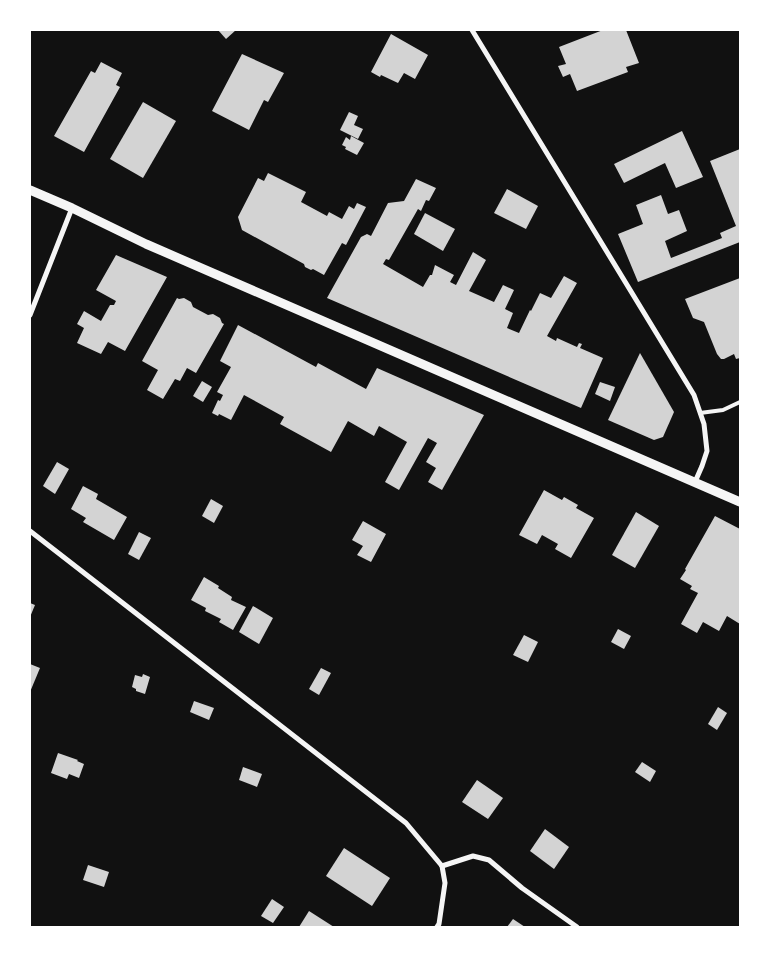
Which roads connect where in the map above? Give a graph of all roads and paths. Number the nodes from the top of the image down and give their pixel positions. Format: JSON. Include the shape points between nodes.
{"nodes":[{"id":1,"x":472,"y":30,"type":"edge"},
{"id":2,"x":30,"y":190,"type":"edge"},
{"id":3,"x":72,"y":208,"type":"junction"},
{"id":4,"x":30,"y":315,"type":"edge"},
{"id":5,"x":740,"y":402,"type":"edge"},
{"id":6,"x":700,"y":414,"type":"junction"},
{"id":7,"x":694,"y":482,"type":"junction"},
{"id":8,"x":740,"y":502,"type":"edge"},
{"id":9,"x":30,"y":530,"type":"edge"},
{"id":10,"x":442,"y":866,"type":"junction"},
{"id":11,"x":437,"y":927,"type":"edge"},
{"id":12,"x":577,"y":927,"type":"edge"}],
"edges":[{"from":1,"to":6,"type":"street","via":[[694,395]]},
{"from":2,"to":3,"type":"street"},
{"from":3,"to":4,"type":"street"},
{"from":3,"to":7,"type":"street","via":[[146,244]]},
{"from":5,"to":6,"type":"lane","via":[[723,410]]},
{"from":6,"to":7,"type":"street","via":[[707,451]]},
{"from":7,"to":8,"type":"street"},
{"from":9,"to":10,"type":"street","via":[[406,823]]},
{"from":10,"to":11,"type":"street","via":[[445,883]]},
{"from":10,"to":12,"type":"street","via":[[473,856],[489,860]]}]}
